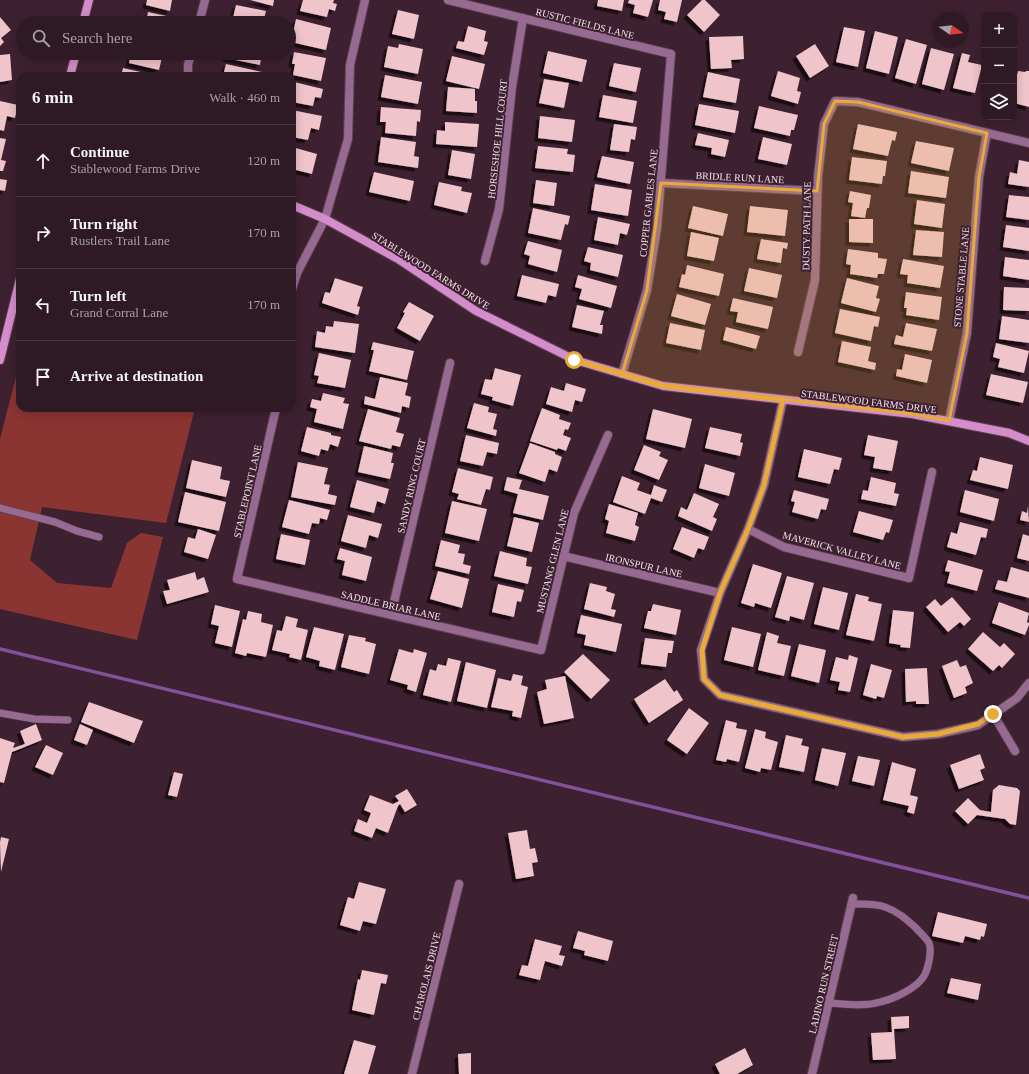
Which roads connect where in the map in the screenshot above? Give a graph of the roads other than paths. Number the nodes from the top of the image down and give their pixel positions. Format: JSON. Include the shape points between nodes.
{"nodes":[{"id":1,"x":89,"y":0,"type":"edge"},
{"id":2,"x":205,"y":0,"type":"edge"},
{"id":3,"x":365,"y":0,"type":"edge"},
{"id":4,"x":448,"y":0,"type":"edge"},
{"id":5,"x":85,"y":16,"type":"edge"},
{"id":6,"x":201,"y":16,"type":"edge"},
{"id":7,"x":523,"y":18,"type":"junction"},
{"id":8,"x":671,"y":54,"type":"joint"},
{"id":9,"x":74,"y":60,"type":"edge"},
{"id":10,"x":189,"y":60,"type":"edge"},
{"id":11,"x":71,"y":72,"type":"edge"},
{"id":12,"x":188,"y":72,"type":"edge"},
{"id":13,"x":987,"y":133,"type":"junction"},
{"id":14,"x":1029,"y":143,"type":"edge"},
{"id":15,"x":661,"y":183,"type":"junction"},
{"id":16,"x":817,"y":191,"type":"junction"},
{"id":17,"x":296,"y":207,"type":"edge"},
{"id":18,"x":326,"y":219,"type":"junction"},
{"id":19,"x":485,"y":261,"type":"dead end"},
{"id":20,"x":296,"y":276,"type":"edge"},
{"id":21,"x":16,"y":295,"type":"edge"},
{"id":22,"x":798,"y":352,"type":"dead end"},
{"id":23,"x":0,"y":360,"type":"edge"},
{"id":24,"x":450,"y":363,"type":"dead end"},
{"id":25,"x":622,"y":374,"type":"junction"},
{"id":26,"x":783,"y":400,"type":"junction"},
{"id":27,"x":275,"y":412,"type":"edge"},
{"id":28,"x":949,"y":421,"type":"junction"},
{"id":29,"x":608,"y":435,"type":"dead end"},
{"id":30,"x":1029,"y":441,"type":"edge"},
{"id":31,"x":932,"y":472,"type":"dead end"},
{"id":32,"x":0,"y":508,"type":"edge"},
{"id":33,"x":748,"y":529,"type":"junction"},
{"id":34,"x":98,"y":537,"type":"dead end"},
{"id":35,"x":563,"y":556,"type":"junction"},
{"id":36,"x":237,"y":578,"type":"joint"},
{"id":37,"x":720,"y":593,"type":"junction"},
{"id":38,"x":391,"y":615,"type":"junction"},
{"id":39,"x":541,"y":650,"type":"joint"},
{"id":40,"x":1029,"y":683,"type":"edge"},
{"id":41,"x":0,"y":713,"type":"edge"},
{"id":42,"x":993,"y":714,"type":"junction"},
{"id":43,"x":68,"y":720,"type":"dead end"},
{"id":44,"x":1015,"y":751,"type":"dead end"},
{"id":45,"x":459,"y":884,"type":"dead end"},
{"id":46,"x":852,"y":901,"type":"joint"},
{"id":47,"x":828,"y":1003,"type":"junction"},
{"id":48,"x":412,"y":1074,"type":"edge"},
{"id":49,"x":812,"y":1074,"type":"edge"}],
"edges":[{"from":1,"to":5,"type":"street"},
{"from":2,"to":6,"type":"street"},
{"from":3,"to":18,"type":"street","via":[[350,65],[348,139]]},
{"from":4,"to":7,"type":"street","name":"RUSTIC FIELDS LANE"},
{"from":7,"to":8,"type":"street","name":"RUSTIC FIELDS LANE"},
{"from":7,"to":19,"type":"street","name":"HORSESHOE HILL COURT","via":[[512,87],[499,209]]},
{"from":8,"to":15,"type":"street","name":"COPPER GABLES LANE"},
{"from":9,"to":11,"type":"street"},
{"from":10,"to":12,"type":"street"},
{"from":13,"to":14,"type":"street"},
{"from":13,"to":16,"type":"street","name":"DUSTY PATH LANE","via":[[858,102],[835,101],[824,124]]},
{"from":13,"to":28,"type":"street","name":"STONE STABLE LANE","via":[[980,177],[967,333]]},
{"from":15,"to":16,"type":"street","name":"BRIDLE RUN LANE"},
{"from":15,"to":25,"type":"street","name":"COPPER GABLES LANE","via":[[647,290]]},
{"from":16,"to":22,"type":"street","name":"DUSTY PATH LANE","via":[[815,280]]},
{"from":17,"to":18,"type":"street","name":"STABLEWOOD FARMS DRIVE"},
{"from":18,"to":20,"type":"street"},
{"from":18,"to":25,"type":"street","name":"STABLEWOOD FARMS DRIVE","via":[[398,260],[476,311],[574,360]]},
{"from":21,"to":23,"type":"street"},
{"from":24,"to":38,"type":"street","name":"SANDY RING COURT"},
{"from":25,"to":26,"type":"street","name":"STABLEWOOD FARMS DRIVE","via":[[663,386]]},
{"from":26,"to":28,"type":"street","name":"STABLEWOOD FARMS DRIVE","via":[[912,414]]},
{"from":26,"to":33,"type":"street","via":[[764,485]]},
{"from":27,"to":36,"type":"street","name":"STABLEPOINT LANE"},
{"from":28,"to":30,"type":"street","name":"STABLEWOOD FARMS DRIVE","via":[[1009,433]]},
{"from":29,"to":35,"type":"street","name":"MUSTANG GLEN LANE","via":[[574,513]]},
{"from":31,"to":33,"type":"street","name":"MAVERICK VALLEY LANE","via":[[909,578],[784,547]]},
{"from":32,"to":34,"type":"lane","via":[[55,522]]},
{"from":33,"to":37,"type":"street"},
{"from":35,"to":37,"type":"street","name":"IRONSPUR LANE"},
{"from":35,"to":39,"type":"street","name":"MUSTANG GLEN LANE"},
{"from":36,"to":38,"type":"street","name":"SADDLE BRIAR LANE"},
{"from":37,"to":42,"type":"street","via":[[702,650],[704,679],[720,695],[903,737],[938,734],[978,724]]},
{"from":38,"to":39,"type":"street","name":"SADDLE BRIAR LANE"},
{"from":40,"to":42,"type":"street","via":[[1017,698]]},
{"from":41,"to":43,"type":"lane","via":[[34,720]]},
{"from":42,"to":44,"type":"street"},
{"from":45,"to":48,"type":"street","name":"CHAROLAIS DRIVE"},
{"from":46,"to":47,"type":"street","name":"LADINO RUN STREET"},
{"from":46,"to":47,"type":"lane","via":[[883,906],[900,914],[930,944],[930,957],[924,977],[893,999],[880,1003],[850,1005]]},
{"from":47,"to":49,"type":"street","name":"LADINO RUN STREET"}]}
